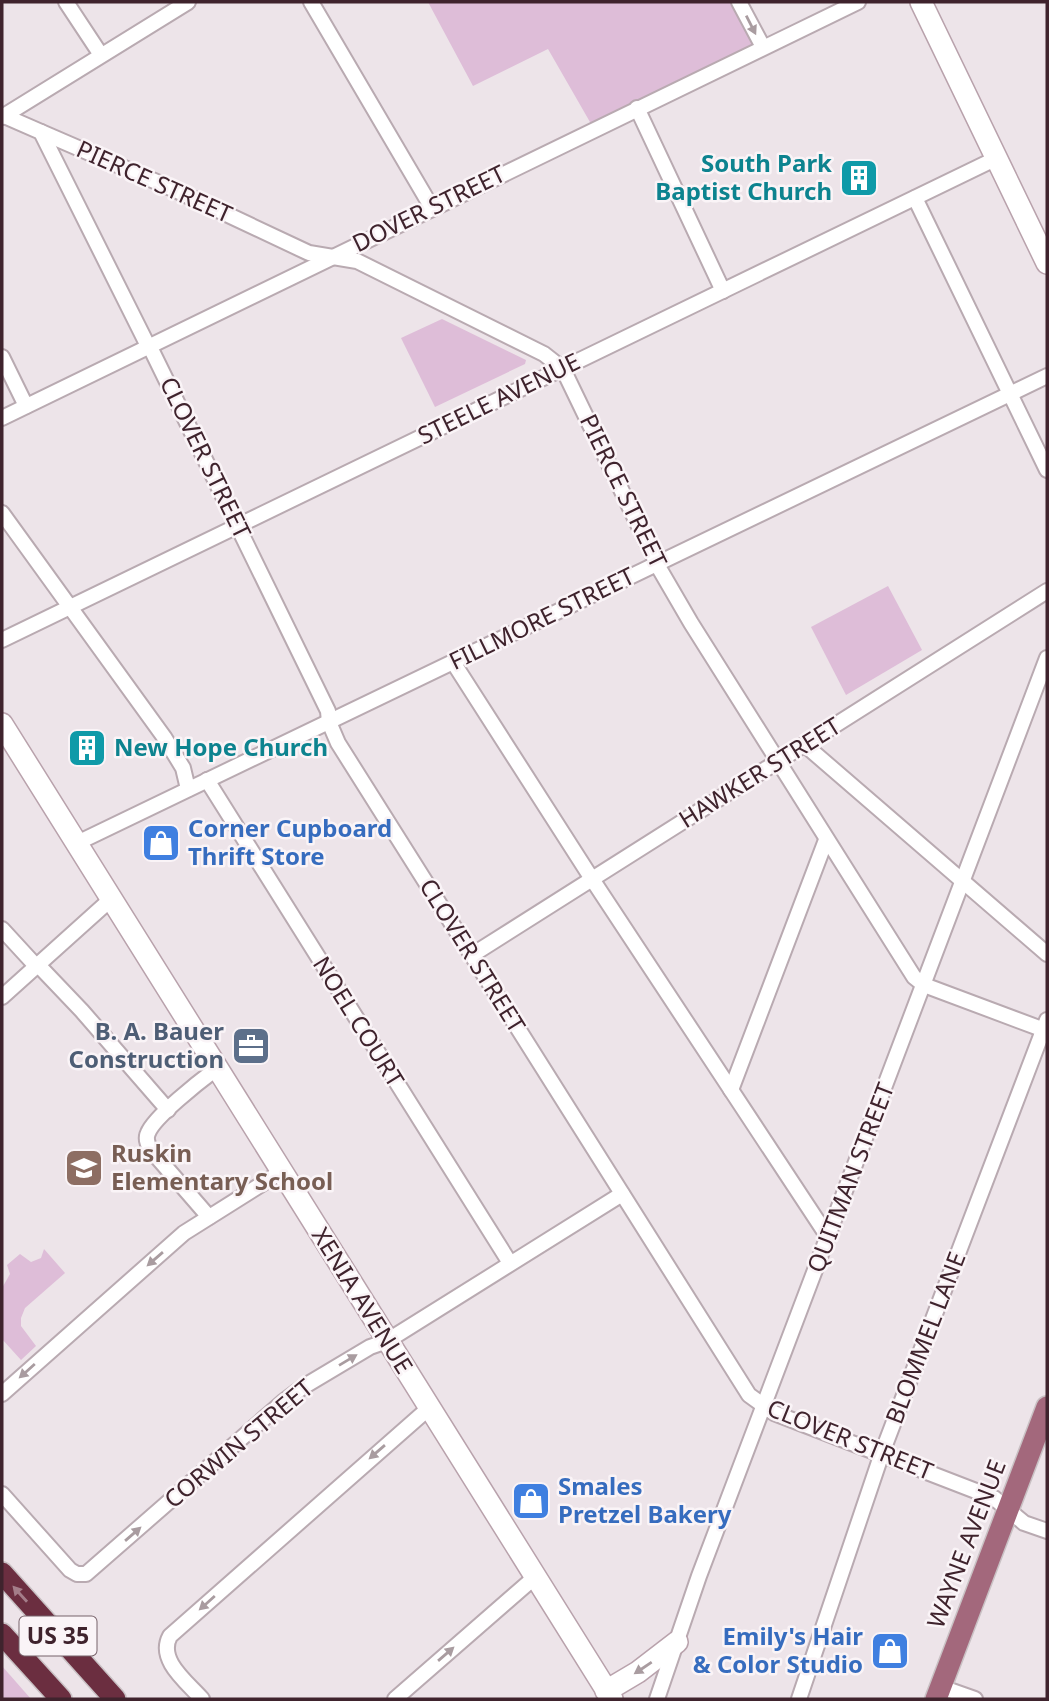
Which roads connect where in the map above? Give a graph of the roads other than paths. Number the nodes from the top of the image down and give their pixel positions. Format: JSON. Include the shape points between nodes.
{"nodes":[{"id":1,"x":66,"y":2,"type":"edge"},
{"id":2,"x":188,"y":2,"type":"edge"},
{"id":3,"x":311,"y":2,"type":"edge"},
{"id":4,"x":739,"y":2,"type":"edge"},
{"id":5,"x":858,"y":2,"type":"edge"},
{"id":6,"x":921,"y":2,"type":"edge"},
{"id":7,"x":763,"y":47,"type":"junction"},
{"id":8,"x":101,"y":55,"type":"junction"},
{"id":9,"x":637,"y":108,"type":"junction"},
{"id":10,"x":2,"y":116,"type":"edge"},
{"id":11,"x":41,"y":132,"type":"junction"},
{"id":12,"x":997,"y":158,"type":"junction"},
{"id":13,"x":915,"y":198,"type":"junction"},
{"id":14,"x":432,"y":208,"type":"junction"},
{"id":15,"x":334,"y":256,"type":"junction"},
{"id":16,"x":1047,"y":263,"type":"edge"},
{"id":17,"x":723,"y":291,"type":"junction"},
{"id":18,"x":148,"y":346,"type":"junction"},
{"id":19,"x":2,"y":357,"type":"edge"},
{"id":20,"x":563,"y":369,"type":"junction"},
{"id":21,"x":1047,"y":376,"type":"edge"},
{"id":22,"x":1010,"y":394,"type":"junction"},
{"id":23,"x":26,"y":406,"type":"junction"},
{"id":24,"x":2,"y":418,"type":"edge"},
{"id":25,"x":1047,"y":470,"type":"edge"},
{"id":26,"x":2,"y":513,"type":"edge"},
{"id":27,"x":238,"y":526,"type":"junction"},
{"id":28,"x":658,"y":563,"type":"junction"},
{"id":29,"x":1047,"y":591,"type":"edge"},
{"id":30,"x":68,"y":608,"type":"junction"},
{"id":31,"x":2,"y":640,"type":"edge"},
{"id":32,"x":1047,"y":658,"type":"edge"},
{"id":33,"x":453,"y":662,"type":"junction"},
{"id":34,"x":329,"y":722,"type":"junction"},
{"id":35,"x":3,"y":730,"type":"edge"},
{"id":36,"x":805,"y":745,"type":"junction"},
{"id":37,"x":779,"y":761,"type":"junction"},
{"id":38,"x":207,"y":780,"type":"junction"},
{"id":39,"x":188,"y":789,"type":"junction"},
{"id":40,"x":826,"y":840,"type":"junction"},
{"id":41,"x":75,"y":844,"type":"junction"},
{"id":42,"x":592,"y":879,"type":"junction"},
{"id":43,"x":963,"y":882,"type":"junction"},
{"id":44,"x":110,"y":900,"type":"junction"},
{"id":45,"x":2,"y":929,"type":"edge"},
{"id":46,"x":1047,"y":954,"type":"edge"},
{"id":47,"x":472,"y":955,"type":"junction"},
{"id":48,"x":36,"y":966,"type":"junction"},
{"id":49,"x":924,"y":985,"type":"junction"},
{"id":50,"x":2,"y":997,"type":"edge"},
{"id":51,"x":1046,"y":1027,"type":"edge"},
{"id":52,"x":216,"y":1069,"type":"junction"},
{"id":53,"x":731,"y":1090,"type":"junction"},
{"id":54,"x":168,"y":1110,"type":"junction"},
{"id":55,"x":281,"y":1172,"type":"junction"},
{"id":56,"x":622,"y":1194,"type":"junction"},
{"id":57,"x":209,"y":1217,"type":"junction"},
{"id":58,"x":828,"y":1237,"type":"junction"},
{"id":59,"x":510,"y":1263,"type":"junction"},
{"id":60,"x":387,"y":1341,"type":"junction"},
{"id":61,"x":2,"y":1394,"type":"edge"},
{"id":62,"x":765,"y":1407,"type":"junction"},
{"id":63,"x":429,"y":1408,"type":"junction"},
{"id":64,"x":1047,"y":1408,"type":"edge"},
{"id":65,"x":882,"y":1453,"type":"junction"},
{"id":66,"x":2,"y":1494,"type":"edge"},
{"id":67,"x":1008,"y":1510,"type":"junction"},
{"id":68,"x":1047,"y":1531,"type":"edge"},
{"id":69,"x":2,"y":1573,"type":"edge"},
{"id":70,"x":535,"y":1577,"type":"junction"},
{"id":71,"x":2,"y":1634,"type":"edge"},
{"id":72,"x":677,"y":1642,"type":"junction"},
{"id":73,"x":939,"y":1693,"type":"edge"},
{"id":74,"x":609,"y":1695,"type":"edge"},
{"id":75,"x":61,"y":1699,"type":"edge"},
{"id":76,"x":115,"y":1699,"type":"edge"},
{"id":77,"x":202,"y":1699,"type":"edge"},
{"id":78,"x":396,"y":1699,"type":"edge"},
{"id":79,"x":657,"y":1699,"type":"edge"},
{"id":80,"x":799,"y":1699,"type":"edge"},
{"id":81,"x":975,"y":1699,"type":"edge"}],
"edges":[{"from":1,"to":8,"type":"street"},
{"from":2,"to":8,"type":"street"},
{"from":3,"to":14,"type":"street"},
{"from":4,"to":7,"type":"street","one_way":true},
{"from":5,"to":7,"type":"street","name":"DOVER STREET"},
{"from":6,"to":12,"type":"street"},
{"from":7,"to":9,"type":"street","name":"DOVER STREET"},
{"from":8,"to":10,"type":"street"},
{"from":9,"to":14,"type":"street","name":"DOVER STREET"},
{"from":9,"to":17,"type":"street"},
{"from":10,"to":11,"type":"street"},
{"from":11,"to":15,"type":"street","name":"PIERCE STREET","via":[[309,253]]},
{"from":11,"to":18,"type":"street","name":"CLOVER STREET"},
{"from":12,"to":13,"type":"street","name":"STEELE AVENUE"},
{"from":12,"to":16,"type":"street"},
{"from":13,"to":17,"type":"street","name":"STEELE AVENUE"},
{"from":13,"to":22,"type":"street"},
{"from":14,"to":15,"type":"street","name":"DOVER STREET"},
{"from":15,"to":18,"type":"street","name":"DOVER STREET"},
{"from":15,"to":20,"type":"street","name":"PIERCE STREET","via":[[357,261],[544,354]]},
{"from":17,"to":20,"type":"street","name":"STEELE AVENUE"},
{"from":18,"to":23,"type":"street","name":"DOVER STREET"},
{"from":18,"to":27,"type":"street","name":"CLOVER STREET"},
{"from":19,"to":23,"type":"street"},
{"from":20,"to":27,"type":"street","name":"STEELE AVENUE"},
{"from":20,"to":28,"type":"street","name":"PIERCE STREET"},
{"from":21,"to":22,"type":"street","name":"FILLMORE STREET"},
{"from":22,"to":25,"type":"street"},
{"from":22,"to":28,"type":"street","name":"FILLMORE STREET"},
{"from":23,"to":24,"type":"street","name":"DOVER STREET"},
{"from":26,"to":30,"type":"street"},
{"from":27,"to":30,"type":"street","name":"STEELE AVENUE"},
{"from":27,"to":34,"type":"street","name":"CLOVER STREET","via":[[328,711]]},
{"from":28,"to":33,"type":"street","name":"FILLMORE STREET"},
{"from":28,"to":37,"type":"street","name":"PIERCE STREET"},
{"from":29,"to":36,"type":"street","name":"HAWKER STREET"},
{"from":30,"to":31,"type":"street","name":"STEELE AVENUE"},
{"from":30,"to":39,"type":"street","via":[[164,737],[183,768]]},
{"from":32,"to":43,"type":"street","name":"QUITMAN STREET"},
{"from":33,"to":34,"type":"street","name":"FILLMORE STREET"},
{"from":33,"to":42,"type":"street"},
{"from":34,"to":38,"type":"street","name":"FILLMORE STREET"},
{"from":34,"to":47,"type":"street","name":"CLOVER STREET"},
{"from":35,"to":41,"type":"street","name":"XENIA AVENUE"},
{"from":36,"to":37,"type":"street","name":"HAWKER STREET"},
{"from":36,"to":43,"type":"street"},
{"from":37,"to":40,"type":"street","name":"PIERCE STREET"},
{"from":37,"to":42,"type":"street","name":"HAWKER STREET"},
{"from":38,"to":39,"type":"street","name":"FILLMORE STREET"},
{"from":38,"to":59,"type":"street","name":"NOEL COURT"},
{"from":39,"to":41,"type":"street","name":"FILLMORE STREET"},
{"from":40,"to":49,"type":"street","name":"PIERCE STREET","via":[[914,978]]},
{"from":40,"to":53,"type":"street"},
{"from":41,"to":44,"type":"street","name":"XENIA AVENUE"},
{"from":42,"to":47,"type":"street","name":"HAWKER STREET"},
{"from":42,"to":53,"type":"street"},
{"from":43,"to":46,"type":"street"},
{"from":43,"to":49,"type":"street","name":"QUITMAN STREET"},
{"from":44,"to":48,"type":"street"},
{"from":44,"to":52,"type":"street","name":"XENIA AVENUE"},
{"from":45,"to":48,"type":"street"},
{"from":47,"to":56,"type":"street","name":"CLOVER STREET"},
{"from":48,"to":50,"type":"street"},
{"from":48,"to":54,"type":"street","via":[[82,1011]]},
{"from":49,"to":51,"type":"street","name":"PIERCE STREET"},
{"from":49,"to":58,"type":"street","name":"QUITMAN STREET"},
{"from":51,"to":65,"type":"street","name":"BLOMMEL LANE"},
{"from":52,"to":54,"type":"street"},
{"from":52,"to":55,"type":"street","name":"XENIA AVENUE"},
{"from":53,"to":58,"type":"street"},
{"from":54,"to":57,"type":"street","via":[[148,1132],[148,1144]]},
{"from":55,"to":57,"type":"street"},
{"from":55,"to":60,"type":"street","name":"XENIA AVENUE"},
{"from":56,"to":59,"type":"street","name":"CORWIN STREET"},
{"from":56,"to":62,"type":"street","name":"CLOVER STREET","via":[[749,1395]]},
{"from":57,"to":61,"type":"street","one_way":true,"via":[[173,1243]]},
{"from":58,"to":62,"type":"street","name":"QUITMAN STREET"},
{"from":59,"to":60,"type":"street","name":"CORWIN STREET"},
{"from":60,"to":63,"type":"street","name":"XENIA AVENUE"},
{"from":66,"to":60,"type":"street","name":"CORWIN STREET","one_way":true,"via":[[71,1570],[80,1574],[93,1570],[282,1402]]},
{"from":62,"to":65,"type":"street","name":"CLOVER STREET"},
{"from":62,"to":72,"type":"street","name":"QUITMAN STREET"},
{"from":63,"to":70,"type":"street","name":"XENIA AVENUE"},
{"from":63,"to":77,"type":"street","one_way":true,"via":[[170,1636],[165,1647],[168,1661]]},
{"from":64,"to":67,"type":"main road","name":"WAYNE AVENUE"},
{"from":65,"to":67,"type":"street","name":"CLOVER STREET","via":[[994,1498]]},
{"from":65,"to":80,"type":"street","name":"BLOMMEL LANE"},
{"from":67,"to":68,"type":"street","name":"CLOVER STREET"},
{"from":67,"to":73,"type":"main road","name":"WAYNE AVENUE"},
{"from":76,"to":69,"type":"highway","number":"US 35","one_way":true},
{"from":70,"to":74,"type":"street","name":"XENIA AVENUE"},
{"from":78,"to":70,"type":"street","one_way":true},
{"from":71,"to":75,"type":"highway","number":"US 35"},
{"from":72,"to":74,"type":"street","one_way":true},
{"from":72,"to":79,"type":"street","name":"QUITMAN STREET"},
{"from":73,"to":81,"type":"street"}]}
